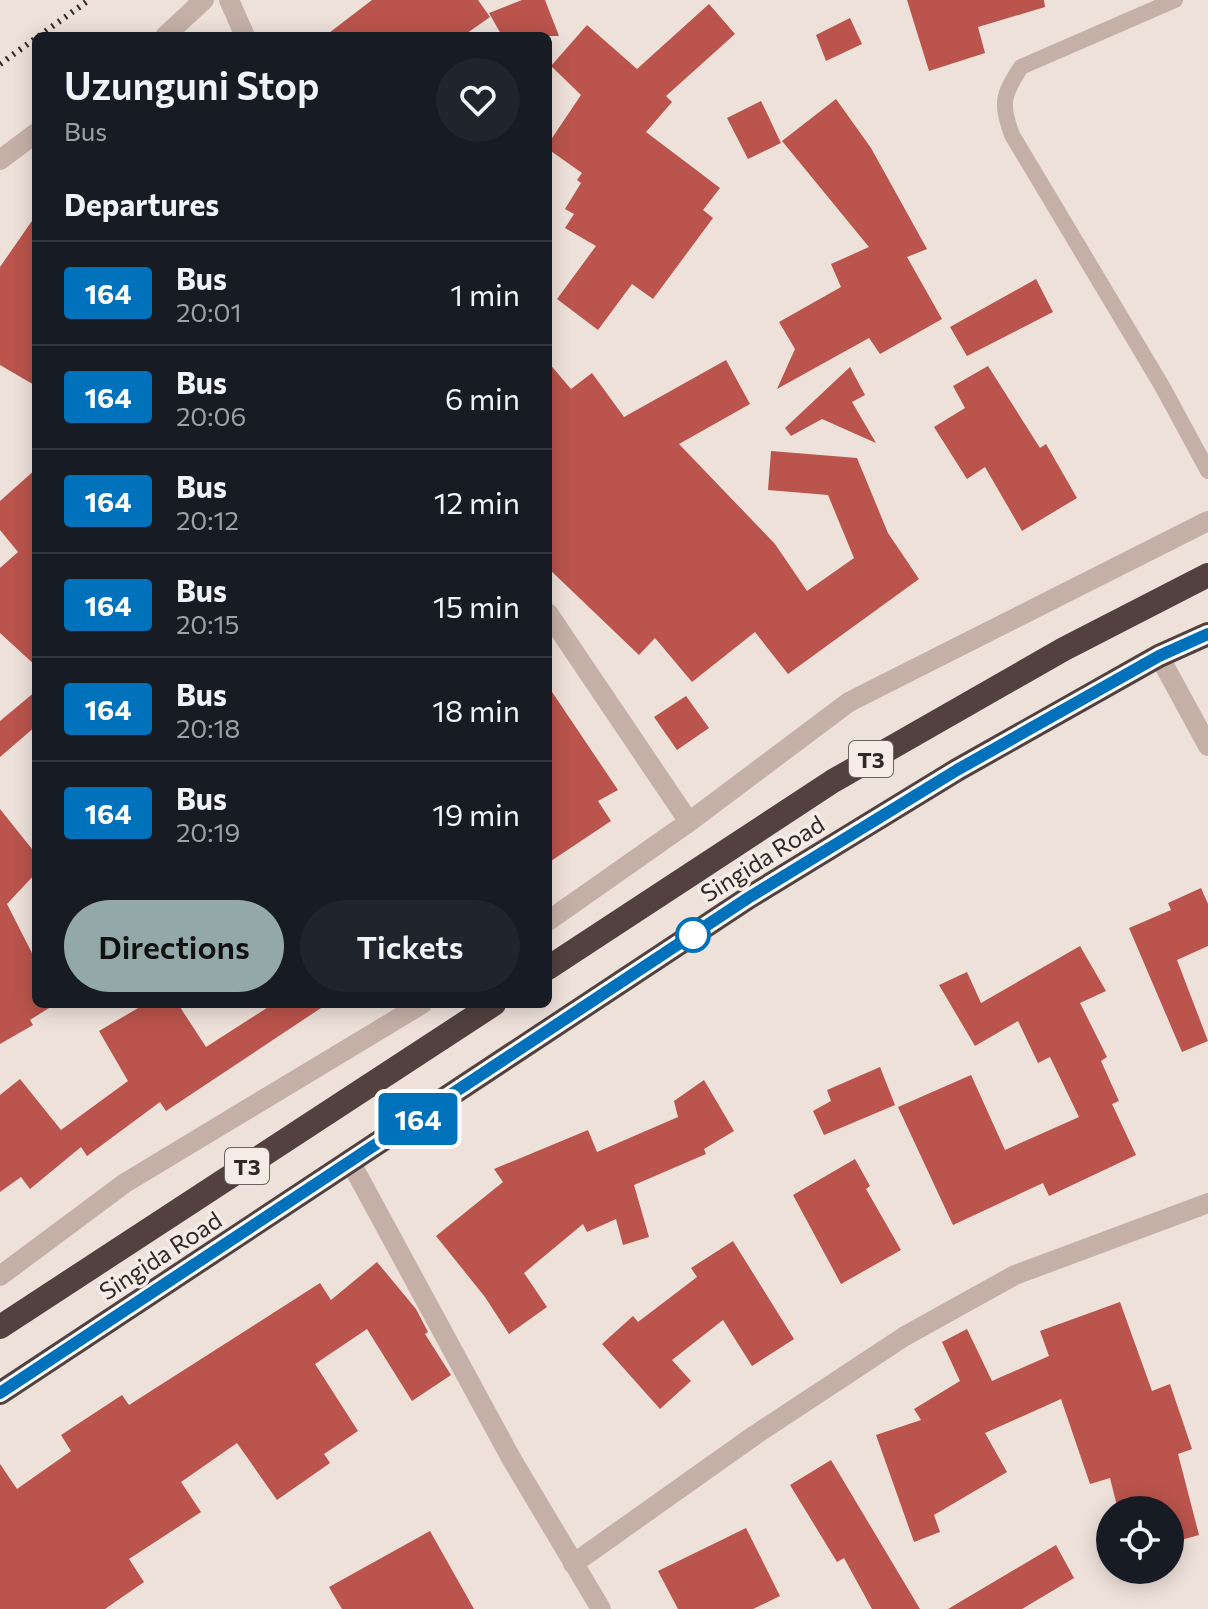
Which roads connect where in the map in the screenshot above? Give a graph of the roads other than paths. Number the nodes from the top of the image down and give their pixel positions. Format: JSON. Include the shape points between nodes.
{"nodes":[{"id":1,"x":204,"y":0,"type":"edge"},
{"id":2,"x":229,"y":0,"type":"edge"},
{"id":3,"x":1175,"y":0,"type":"edge"},
{"id":4,"x":169,"y":32,"type":"edge"},
{"id":5,"x":243,"y":32,"type":"edge"},
{"id":6,"x":32,"y":136,"type":"edge"},
{"id":7,"x":0,"y":160,"type":"edge"},
{"id":8,"x":1208,"y":471,"type":"edge"},
{"id":9,"x":1208,"y":521,"type":"edge"},
{"id":10,"x":1208,"y":575,"type":"edge"},
{"id":11,"x":552,"y":619,"type":"edge"},
{"id":12,"x":1208,"y":634,"type":"edge"},
{"id":13,"x":1159,"y":656,"type":"junction"},
{"id":14,"x":1208,"y":746,"type":"edge"},
{"id":15,"x":689,"y":822,"type":"junction"},
{"id":16,"x":552,"y":918,"type":"edge"},
{"id":17,"x":552,"y":965,"type":"edge"},
{"id":18,"x":415,"y":1008,"type":"edge"},
{"id":19,"x":488,"y":1008,"type":"edge"},
{"id":20,"x":351,"y":1163,"type":"junction"},
{"id":21,"x":1208,"y":1203,"type":"edge"},
{"id":22,"x":0,"y":1276,"type":"edge"},
{"id":23,"x":0,"y":1327,"type":"edge"},
{"id":24,"x":0,"y":1393,"type":"edge"},
{"id":25,"x":573,"y":1564,"type":"junction"},
{"id":26,"x":601,"y":1609,"type":"edge"}],
"edges":[{"from":1,"to":4,"type":"street"},
{"from":2,"to":5,"type":"street"},
{"from":3,"to":8,"type":"lane","via":[[1021,67],[1006,90],[1003,111],[1012,135]]},
{"from":6,"to":7,"type":"street"},
{"from":9,"to":15,"type":"street","via":[[849,702]]},
{"from":10,"to":17,"type":"highway","name":"Singida Road","number":"T3","via":[[1064,649],[833,781]]},
{"from":11,"to":15,"type":"street"},
{"from":12,"to":13,"type":"highway","name":"Singida Road","number":"T3"},
{"from":13,"to":14,"type":"street"},
{"from":13,"to":20,"type":"highway","name":"Singida Road","number":"T3","via":[[957,770],[748,898]]},
{"from":15,"to":16,"type":"street"},
{"from":18,"to":22,"type":"street","via":[[125,1183]]},
{"from":19,"to":23,"type":"highway","name":"Singida Road","number":"T3"},
{"from":20,"to":24,"type":"highway","name":"Singida Road","number":"T3"},
{"from":20,"to":25,"type":"street"},
{"from":21,"to":25,"type":"street","via":[[1015,1275],[905,1336]]},
{"from":25,"to":26,"type":"street"}]}
